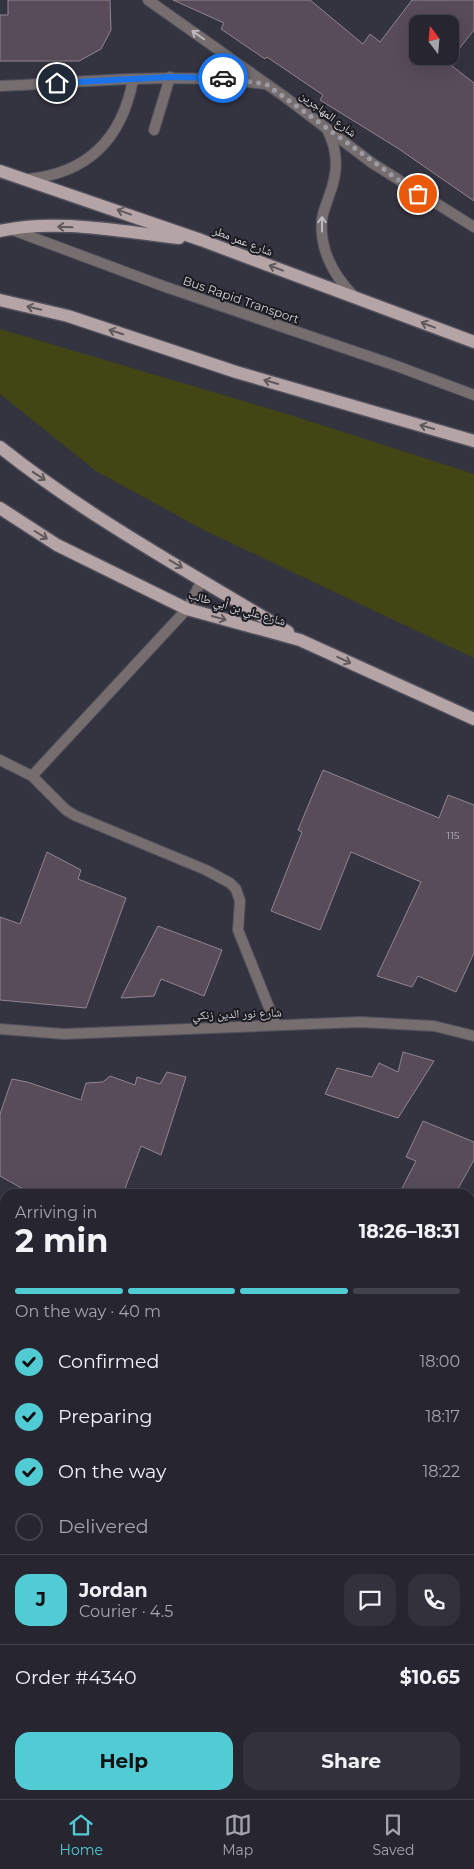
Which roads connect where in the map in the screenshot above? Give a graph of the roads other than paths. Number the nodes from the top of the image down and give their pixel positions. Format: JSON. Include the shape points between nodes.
{"nodes":[{"id":1,"x":148,"y":0,"type":"edge"},
{"id":2,"x":170,"y":77,"type":"junction"},
{"id":3,"x":133,"y":80,"type":"junction"},
{"id":4,"x":266,"y":84,"type":"junction"},
{"id":5,"x":0,"y":86,"type":"edge"},
{"id":6,"x":328,"y":129,"type":"junction"},
{"id":7,"x":154,"y":130,"type":"dead end"},
{"id":8,"x":0,"y":170,"type":"edge"},
{"id":9,"x":28,"y":179,"type":"junction"},
{"id":10,"x":474,"y":227,"type":"edge"},
{"id":11,"x":3,"y":228,"type":"edge"},
{"id":12,"x":201,"y":240,"type":"junction"},
{"id":13,"x":356,"y":298,"type":"junction"},
{"id":14,"x":0,"y":300,"type":"edge"},
{"id":15,"x":474,"y":342,"type":"edge"},
{"id":16,"x":474,"y":395,"type":"edge"},
{"id":17,"x":474,"y":441,"type":"edge"},
{"id":18,"x":0,"y":447,"type":"edge"},
{"id":19,"x":0,"y":508,"type":"edge"},
{"id":20,"x":202,"y":580,"type":"junction"},
{"id":21,"x":187,"y":609,"type":"junction"},
{"id":22,"x":300,"y":640,"type":"junction"},
{"id":23,"x":474,"y":719,"type":"edge"},
{"id":24,"x":0,"y":760,"type":"edge"},
{"id":25,"x":32,"y":776,"type":"junction"},
{"id":26,"x":276,"y":1025,"type":"junction"},
{"id":27,"x":0,"y":1029,"type":"edge"},
{"id":28,"x":474,"y":1036,"type":"edge"}],
"edges":[{"from":4,"to":1,"type":"street","one_way":true},
{"from":2,"to":3,"type":"street","name":"شارع المهاجرين"},
{"from":2,"to":4,"type":"street","name":"شارع المهاجرين"},
{"from":2,"to":7,"type":"street"},
{"from":3,"to":5,"type":"street","name":"شارع المهاجرين"},
{"from":3,"to":9,"type":"street","via":[[122,120],[97,152],[65,172]]},
{"from":4,"to":6,"type":"street","name":"شارع المهاجرين"},
{"from":6,"to":10,"type":"street","name":"شارع المهاجرين","via":[[418,194]]},
{"from":13,"to":6,"type":"street","one_way":true,"via":[[332,268],[322,232],[322,217],[337,165]]},
{"from":8,"to":9,"type":"main road","name":"شارع عمر مطر"},
{"from":12,"to":9,"type":"main road","name":"شارع عمر مطر","one_way":true},
{"from":12,"to":11,"type":"main road","one_way":true,"via":[[86,228]]},
{"from":11,"to":16,"type":"street","name":"Bus Rapid Transport"},
{"from":13,"to":12,"type":"main road","name":"شارع عمر مطر","one_way":true},
{"from":15,"to":13,"type":"main road","name":"شارع عمر مطر","one_way":true},
{"from":17,"to":14,"type":"main road","one_way":true,"via":[[236,372],[68,316]]},
{"from":18,"to":20,"type":"main road","one_way":true,"via":[[122,531]]},
{"from":19,"to":21,"type":"main road","name":"شارع علي بن أبي طالب","one_way":true,"via":[[57,545]]},
{"from":20,"to":21,"type":"street"},
{"from":20,"to":22,"type":"main road"},
{"from":21,"to":22,"type":"main road","name":"شارع علي بن أبي طالب","one_way":true},
{"from":21,"to":25,"type":"street"},
{"from":22,"to":23,"type":"main road","name":"شارع علي بن أبي طالب","one_way":true},
{"from":24,"to":25,"type":"street"},
{"from":25,"to":26,"type":"street","via":[[76,816],[206,870],[236,889],[240,901],[238,930]]},
{"from":26,"to":27,"type":"street","name":"شارع نور الدين زنكي","via":[[64,1034]]},
{"from":26,"to":28,"type":"street","name":"شارع نور الدين زنكي","via":[[360,1022],[434,1026]]}]}
